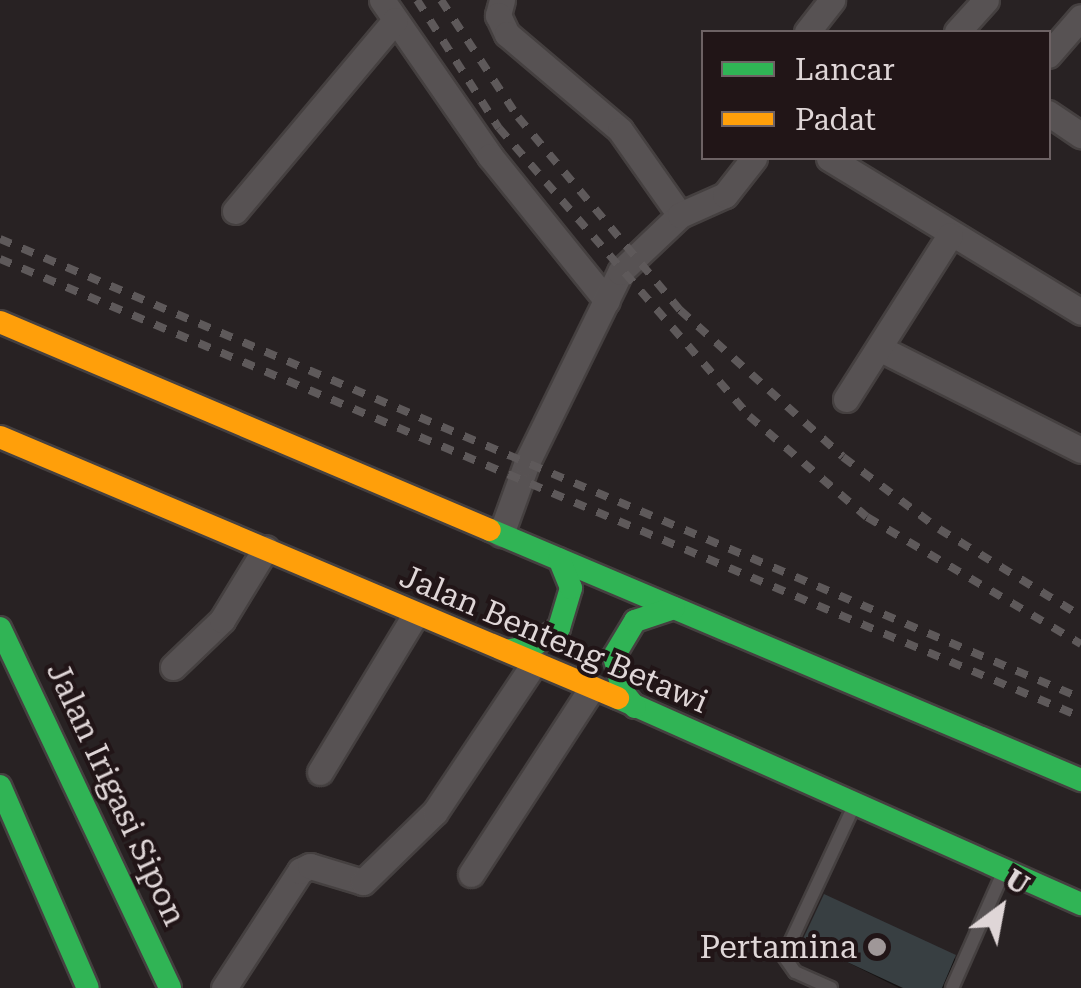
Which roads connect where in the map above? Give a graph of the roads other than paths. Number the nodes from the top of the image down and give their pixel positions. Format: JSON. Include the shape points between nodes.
{"nodes":[{"id":1,"x":502,"y":0,"type":"edge"},
{"id":2,"x":832,"y":0,"type":"edge"},
{"id":3,"x":986,"y":0,"type":"edge"},
{"id":4,"x":388,"y":10,"type":"edge"},
{"id":5,"x":1081,"y":17,"type":"edge"},
{"id":6,"x":809,"y":30,"type":"edge"},
{"id":7,"x":965,"y":30,"type":"edge"},
{"id":8,"x":1051,"y":52,"type":"edge"},
{"id":9,"x":1051,"y":115,"type":"edge"},
{"id":10,"x":1081,"y":135,"type":"edge"},
{"id":11,"x":752,"y":160,"type":"edge"},
{"id":12,"x":832,"y":160,"type":"edge"},
{"id":13,"x":235,"y":211,"type":"dead end"},
{"id":14,"x":680,"y":215,"type":"junction"},
{"id":15,"x":950,"y":235,"type":"junction"},
{"id":16,"x":607,"y":301,"type":"junction"},
{"id":17,"x":1081,"y":312,"type":"edge"},
{"id":18,"x":0,"y":322,"type":"edge"},
{"id":19,"x":879,"y":348,"type":"junction"},
{"id":20,"x":846,"y":399,"type":"dead end"},
{"id":21,"x":0,"y":437,"type":"edge"},
{"id":22,"x":1081,"y":450,"type":"edge"},
{"id":23,"x":501,"y":534,"type":"junction"},
{"id":24,"x":266,"y":548,"type":"junction"},
{"id":25,"x":560,"y":559,"type":"junction"},
{"id":26,"x":674,"y":608,"type":"junction"},
{"id":27,"x":415,"y":615,"type":"junction"},
{"id":28,"x":0,"y":628,"type":"edge"},
{"id":29,"x":510,"y":650,"type":"junction"},
{"id":30,"x":535,"y":662,"type":"junction"},
{"id":31,"x":173,"y":667,"type":"dead end"},
{"id":32,"x":592,"y":688,"type":"junction"},
{"id":33,"x":636,"y":708,"type":"junction"},
{"id":34,"x":320,"y":772,"type":"dead end"},
{"id":35,"x":1081,"y":780,"type":"edge"},
{"id":36,"x":1,"y":794,"type":"edge"},
{"id":37,"x":854,"y":806,"type":"junction"},
{"id":38,"x":1004,"y":871,"type":"junction"},
{"id":39,"x":471,"y":874,"type":"dead end"},
{"id":40,"x":1081,"y":904,"type":"edge"},
{"id":41,"x":88,"y":988,"type":"edge"},
{"id":42,"x":170,"y":988,"type":"edge"},
{"id":43,"x":224,"y":988,"type":"edge"},
{"id":44,"x":830,"y":988,"type":"edge"},
{"id":45,"x":952,"y":988,"type":"edge"}],
"edges":[{"from":1,"to":14,"type":"street","via":[[498,15],[507,34],[620,130]]},
{"from":2,"to":6,"type":"street"},
{"from":3,"to":7,"type":"street"},
{"from":4,"to":13,"type":"street"},
{"from":4,"to":16,"type":"street","via":[[490,156]]},
{"from":5,"to":8,"type":"street"},
{"from":9,"to":10,"type":"street"},
{"from":11,"to":14,"type":"street","via":[[725,195]]},
{"from":12,"to":15,"type":"street"},
{"from":14,"to":16,"type":"street","via":[[632,257]]},
{"from":15,"to":17,"type":"street"},
{"from":15,"to":19,"type":"street"},
{"from":16,"to":23,"type":"street","via":[[528,462]]},
{"from":18,"to":23,"type":"main road"},
{"from":19,"to":20,"type":"street"},
{"from":19,"to":22,"type":"street"},
{"from":21,"to":24,"type":"main road","name":"Jalan Benteng Betawi"},
{"from":23,"to":25,"type":"main road"},
{"from":24,"to":27,"type":"main road","name":"Jalan Benteng Betawi"},
{"from":24,"to":31,"type":"street","via":[[222,620]]},
{"from":25,"to":26,"type":"main road"},
{"from":25,"to":29,"type":"main road","via":[[571,588],[559,628],[533,646]]},
{"from":26,"to":33,"type":"main road","via":[[636,621],[614,656],[622,692]]},
{"from":26,"to":35,"type":"main road"},
{"from":27,"to":29,"type":"main road","name":"Jalan Benteng Betawi"},
{"from":27,"to":34,"type":"street"},
{"from":28,"to":42,"type":"main road","name":"Jalan Irigasi Sipon"},
{"from":29,"to":30,"type":"main road","name":"Jalan Benteng Betawi"},
{"from":30,"to":32,"type":"main road","name":"Jalan Benteng Betawi"},
{"from":30,"to":43,"type":"street","via":[[436,812],[363,882],[310,866],[300,870]]},
{"from":32,"to":33,"type":"main road","name":"Jalan Benteng Betawi"},
{"from":32,"to":39,"type":"street"},
{"from":33,"to":37,"type":"main road","name":"Jalan Benteng Betawi"},
{"from":36,"to":41,"type":"main road"},
{"from":37,"to":38,"type":"main road","name":"Jalan Benteng Betawi"},
{"from":37,"to":44,"type":"lane","via":[[784,956],[795,972]]},
{"from":38,"to":40,"type":"main road","name":"Jalan Benteng Betawi"},
{"from":38,"to":45,"type":"lane"}]}
